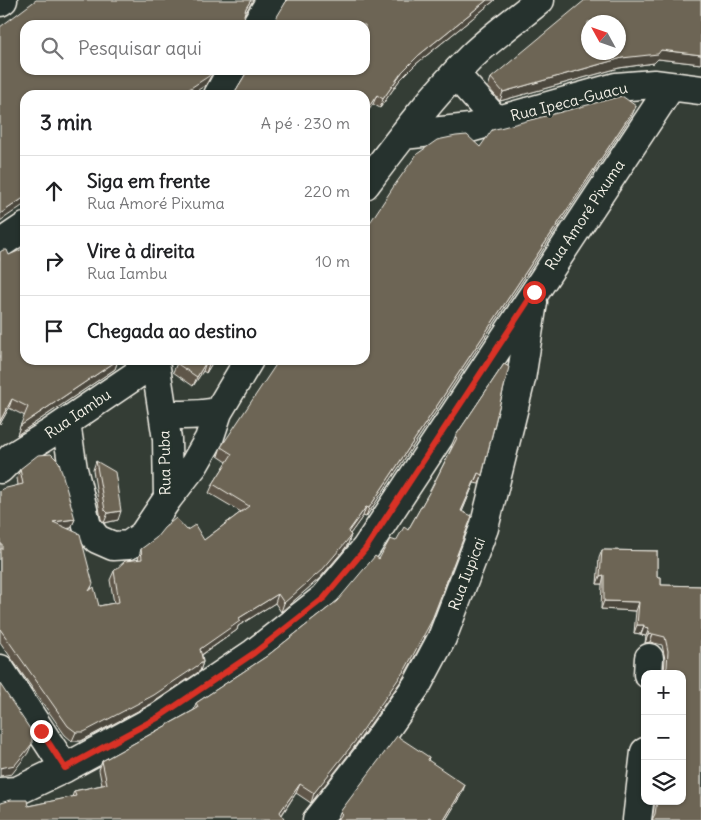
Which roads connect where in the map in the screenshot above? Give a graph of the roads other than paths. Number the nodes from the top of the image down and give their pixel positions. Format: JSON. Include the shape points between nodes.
{"nodes":[{"id":1,"x":4,"y":0,"type":"edge"},
{"id":2,"x":271,"y":0,"type":"edge"},
{"id":3,"x":540,"y":0,"type":"edge"},
{"id":4,"x":0,"y":2,"type":"edge"},
{"id":5,"x":259,"y":20,"type":"edge"},
{"id":6,"x":455,"y":74,"type":"junction"},
{"id":7,"x":229,"y":75,"type":"edge"},
{"id":8,"x":671,"y":86,"type":"junction"},
{"id":9,"x":221,"y":90,"type":"edge"},
{"id":10,"x":701,"y":90,"type":"edge"},
{"id":11,"x":496,"y":120,"type":"junction"},
{"id":12,"x":403,"y":135,"type":"junction"},
{"id":13,"x":370,"y":178,"type":"edge"},
{"id":14,"x":20,"y":231,"type":"edge"},
{"id":15,"x":0,"y":244,"type":"edge"},
{"id":16,"x":534,"y":292,"type":"junction"},
{"id":17,"x":149,"y":365,"type":"edge"},
{"id":18,"x":156,"y":365,"type":"edge"},
{"id":19,"x":247,"y":365,"type":"edge"},
{"id":20,"x":218,"y":412,"type":"junction"},
{"id":21,"x":164,"y":414,"type":"junction"},
{"id":22,"x":66,"y":423,"type":"junction"},
{"id":23,"x":0,"y":469,"type":"edge"},
{"id":24,"x":168,"y":498,"type":"junction"},
{"id":25,"x":0,"y":669,"type":"edge"},
{"id":26,"x":644,"y":760,"type":"edge"},
{"id":27,"x":65,"y":768,"type":"junction"},
{"id":28,"x":0,"y":792,"type":"edge"},
{"id":29,"x":317,"y":820,"type":"edge"},
{"id":30,"x":637,"y":820,"type":"edge"}],
"edges":[{"from":1,"to":4,"type":"street"},
{"from":2,"to":5,"type":"street"},
{"from":3,"to":6,"type":"street"},
{"from":6,"to":11,"type":"street","name":"Rua Ipeca-Guacu"},
{"from":6,"to":12,"type":"street"},
{"from":7,"to":9,"type":"street"},
{"from":8,"to":10,"type":"street","name":"Rua Ipeca-Guacu"},
{"from":8,"to":11,"type":"street","name":"Rua Ipeca-Guacu","via":[[616,87]]},
{"from":8,"to":16,"type":"street","name":"Rua Amoré Pixuma"},
{"from":11,"to":12,"type":"street","name":"Rua Ipeca-Guacu","via":[[470,128]]},
{"from":12,"to":13,"type":"street"},
{"from":14,"to":15,"type":"street"},
{"from":16,"to":27,"type":"street","name":"Rua Amoré Pixuma","via":[[366,548],[324,598],[254,653],[159,717]]},
{"from":16,"to":29,"type":"street","name":"Rua Iupicai","via":[[520,379],[484,528],[442,638],[417,686]]},
{"from":17,"to":22,"type":"street","name":"Rua Iambu"},
{"from":18,"to":21,"type":"street","name":"Rua Puba"},
{"from":19,"to":20,"type":"street"},
{"from":20,"to":21,"type":"street","via":[[183,416]]},
{"from":20,"to":24,"type":"street","via":[[194,465]]},
{"from":21,"to":24,"type":"street","name":"Rua Puba"},
{"from":22,"to":23,"type":"street","name":"Rua Iambu","via":[[12,457]]},
{"from":22,"to":24,"type":"street","name":"Rua Puba","via":[[87,526],[97,539],[113,546],[129,545],[144,535]]},
{"from":25,"to":27,"type":"street"},
{"from":26,"to":30,"type":"street"},
{"from":27,"to":28,"type":"street","name":"Rua Amoré Pixuma","via":[[17,791]]}]}
